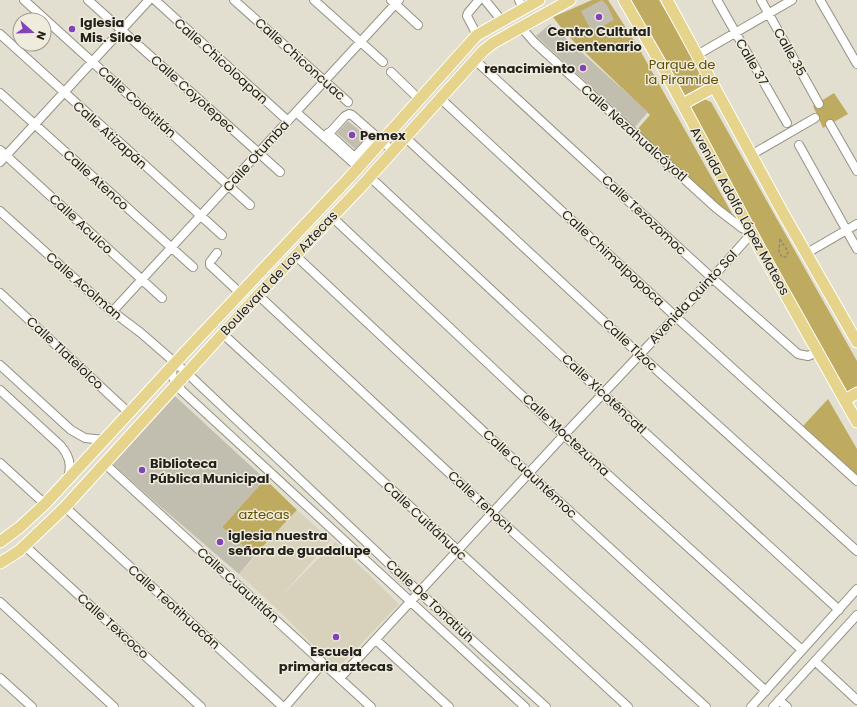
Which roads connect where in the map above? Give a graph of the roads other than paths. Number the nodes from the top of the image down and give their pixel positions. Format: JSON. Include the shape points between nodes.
{"nodes":[{"id":1,"x":24,"y":0,"type":"edge"},
{"id":2,"x":88,"y":0,"type":"edge"},
{"id":3,"x":149,"y":0,"type":"edge"},
{"id":4,"x":155,"y":0,"type":"edge"},
{"id":5,"x":234,"y":0,"type":"edge"},
{"id":6,"x":314,"y":0,"type":"edge"},
{"id":7,"x":479,"y":0,"type":"edge"},
{"id":8,"x":485,"y":0,"type":"edge"},
{"id":9,"x":539,"y":0,"type":"edge"},
{"id":10,"x":570,"y":0,"type":"edge"},
{"id":11,"x":667,"y":0,"type":"edge"},
{"id":12,"x":717,"y":0,"type":"edge"},
{"id":13,"x":761,"y":0,"type":"edge"},
{"id":14,"x":792,"y":0,"type":"edge"},
{"id":15,"x":820,"y":0,"type":"edge"},
{"id":16,"x":395,"y":1,"type":"edge"},
{"id":17,"x":626,"y":2,"type":"edge"},
{"id":18,"x":521,"y":4,"type":"edge"},
{"id":19,"x":768,"y":13,"type":"junction"},
{"id":20,"x":502,"y":21,"type":"junction"},
{"id":21,"x":418,"y":25,"type":"dead end"},
{"id":22,"x":521,"y":27,"type":"junction"},
{"id":23,"x":121,"y":30,"type":"junction"},
{"id":24,"x":735,"y":32,"type":"junction"},
{"id":25,"x":0,"y":34,"type":"edge"},
{"id":26,"x":477,"y":35,"type":"junction"},
{"id":27,"x":360,"y":42,"type":"junction"},
{"id":28,"x":697,"y":55,"type":"junction"},
{"id":29,"x":475,"y":60,"type":"junction"},
{"id":30,"x":93,"y":62,"type":"junction"},
{"id":31,"x":383,"y":62,"type":"dead end"},
{"id":32,"x":857,"y":64,"type":"edge"},
{"id":33,"x":391,"y":72,"type":"dead end"},
{"id":34,"x":324,"y":81,"type":"junction"},
{"id":35,"x":714,"y":87,"type":"junction"},
{"id":36,"x":0,"y":93,"type":"edge"},
{"id":37,"x":64,"y":93,"type":"junction"},
{"id":38,"x":440,"y":98,"type":"junction"},
{"id":39,"x":419,"y":99,"type":"junction"},
{"id":40,"x":348,"y":102,"type":"dead end"},
{"id":41,"x":683,"y":104,"type":"junction"},
{"id":42,"x":819,"y":104,"type":"dead end"},
{"id":43,"x":296,"y":112,"type":"junction"},
{"id":44,"x":815,"y":118,"type":"dead end"},
{"id":45,"x":288,"y":121,"type":"junction"},
{"id":46,"x":787,"y":123,"type":"dead end"},
{"id":47,"x":35,"y":124,"type":"junction"},
{"id":48,"x":830,"y":124,"type":"dead end"},
{"id":49,"x":326,"y":136,"type":"junction"},
{"id":50,"x":378,"y":138,"type":"junction"},
{"id":51,"x":406,"y":138,"type":"junction"},
{"id":52,"x":799,"y":145,"type":"dead end"},
{"id":53,"x":393,"y":151,"type":"junction"},
{"id":54,"x":3,"y":153,"type":"edge"},
{"id":55,"x":258,"y":153,"type":"junction"},
{"id":56,"x":751,"y":155,"type":"junction"},
{"id":57,"x":0,"y":162,"type":"edge"},
{"id":58,"x":356,"y":162,"type":"junction"},
{"id":59,"x":857,"y":171,"type":"edge"},
{"id":60,"x":280,"y":172,"type":"dead end"},
{"id":61,"x":370,"y":177,"type":"junction"},
{"id":62,"x":348,"y":179,"type":"junction"},
{"id":63,"x":229,"y":185,"type":"junction"},
{"id":64,"x":359,"y":189,"type":"junction"},
{"id":65,"x":250,"y":205,"type":"dead end"},
{"id":66,"x":0,"y":211,"type":"edge"},
{"id":67,"x":200,"y":216,"type":"junction"},
{"id":68,"x":332,"y":217,"type":"junction"},
{"id":69,"x":857,"y":224,"type":"edge"},
{"id":70,"x":846,"y":230,"type":"junction"},
{"id":71,"x":752,"y":233,"type":"junction"},
{"id":72,"x":222,"y":235,"type":"dead end"},
{"id":73,"x":171,"y":248,"type":"junction"},
{"id":74,"x":857,"y":249,"type":"edge"},
{"id":75,"x":217,"y":253,"type":"dead end"},
{"id":76,"x":807,"y":253,"type":"junction"},
{"id":77,"x":295,"y":255,"type":"junction"},
{"id":78,"x":193,"y":267,"type":"dead end"},
{"id":79,"x":712,"y":278,"type":"junction"},
{"id":80,"x":142,"y":280,"type":"junction"},
{"id":81,"x":0,"y":293,"type":"edge"},
{"id":82,"x":240,"y":293,"type":"junction"},
{"id":83,"x":258,"y":295,"type":"junction"},
{"id":84,"x":162,"y":298,"type":"dead end"},
{"id":85,"x":112,"y":312,"type":"junction"},
{"id":86,"x":676,"y":317,"type":"junction"},
{"id":87,"x":222,"y":334,"type":"junction"},
{"id":88,"x":857,"y":342,"type":"edge"},
{"id":89,"x":818,"y":352,"type":"junction"},
{"id":90,"x":639,"y":354,"type":"junction"},
{"id":91,"x":172,"y":364,"type":"junction"},
{"id":92,"x":0,"y":365,"type":"edge"},
{"id":93,"x":186,"y":373,"type":"junction"},
{"id":94,"x":176,"y":384,"type":"junction"},
{"id":95,"x":0,"y":390,"type":"edge"},
{"id":96,"x":857,"y":393,"type":"edge"},
{"id":97,"x":603,"y":394,"type":"junction"},
{"id":98,"x":845,"y":400,"type":"junction"},
{"id":99,"x":129,"y":413,"type":"junction"},
{"id":100,"x":857,"y":422,"type":"edge"},
{"id":101,"x":564,"y":435,"type":"junction"},
{"id":102,"x":104,"y":440,"type":"junction"},
{"id":103,"x":0,"y":463,"type":"edge"},
{"id":104,"x":104,"y":463,"type":"junction"},
{"id":105,"x":528,"y":473,"type":"junction"},
{"id":106,"x":68,"y":478,"type":"junction"},
{"id":107,"x":857,"y":482,"type":"edge"},
{"id":108,"x":45,"y":504,"type":"junction"},
{"id":109,"x":65,"y":507,"type":"junction"},
{"id":110,"x":492,"y":513,"type":"junction"},
{"id":111,"x":1,"y":541,"type":"edge"},
{"id":112,"x":25,"y":546,"type":"junction"},
{"id":113,"x":457,"y":550,"type":"junction"},
{"id":114,"x":857,"y":551,"type":"edge"},
{"id":115,"x":0,"y":563,"type":"edge"},
{"id":116,"x":857,"y":590,"type":"edge"},
{"id":117,"x":419,"y":592,"type":"junction"},
{"id":118,"x":0,"y":602,"type":"edge"},
{"id":119,"x":410,"y":602,"type":"junction"},
{"id":120,"x":839,"y":610,"type":"junction"},
{"id":121,"x":855,"y":621,"type":"edge"},
{"id":122,"x":376,"y":640,"type":"junction"},
{"id":123,"x":802,"y":650,"type":"junction"},
{"id":124,"x":815,"y":661,"type":"junction"},
{"id":125,"x":323,"y":663,"type":"junction"},
{"id":126,"x":0,"y":678,"type":"edge"},
{"id":127,"x":340,"y":678,"type":"junction"},
{"id":128,"x":766,"y":691,"type":"junction"},
{"id":129,"x":779,"y":700,"type":"junction"},
{"id":130,"x":857,"y":700,"type":"edge"},
{"id":131,"x":32,"y":707,"type":"edge"},
{"id":132,"x":114,"y":707,"type":"edge"},
{"id":133,"x":201,"y":707,"type":"edge"},
{"id":134,"x":284,"y":707,"type":"edge"},
{"id":135,"x":371,"y":707,"type":"edge"},
{"id":136,"x":448,"y":707,"type":"edge"},
{"id":137,"x":525,"y":707,"type":"edge"},
{"id":138,"x":546,"y":707,"type":"edge"},
{"id":139,"x":628,"y":707,"type":"edge"},
{"id":140,"x":706,"y":707,"type":"edge"},
{"id":141,"x":751,"y":707,"type":"edge"},
{"id":142,"x":773,"y":707,"type":"edge"},
{"id":143,"x":787,"y":707,"type":"edge"}],
"edges":[{"from":1,"to":30,"type":"street","name":"Calle Colotitlán"},
{"from":2,"to":23,"type":"street","name":"Calle Coyotepec"},
{"from":3,"to":23,"type":"street"},
{"from":4,"to":45,"type":"street","name":"Calle Chicoloapan"},
{"from":5,"to":34,"type":"street","name":"Calle Chiconcuac"},
{"from":6,"to":27,"type":"street"},
{"from":7,"to":26,"type":"street","via":[[467,16]]},
{"from":8,"to":20,"type":"street"},
{"from":9,"to":18,"type":"main road","name":"Boulevard de Los Aztecas"},
{"from":10,"to":22,"type":"main road","name":"Boulevard de Los Aztecas"},
{"from":11,"to":28,"type":"main road"},
{"from":12,"to":24,"type":"street","name":"Calle 37"},
{"from":13,"to":19,"type":"street","name":"Calle 35"},
{"from":14,"to":19,"type":"street"},
{"from":15,"to":32,"type":"street"},
{"from":16,"to":21,"type":"street"},
{"from":16,"to":27,"type":"street","name":"Calle Otumba"},
{"from":17,"to":41,"type":"main road","name":"Avenida Adolfo López Mateos"},
{"from":18,"to":20,"type":"main road","name":"Boulevard de Los Aztecas"},
{"from":19,"to":24,"type":"street"},
{"from":19,"to":42,"type":"street","name":"Calle 35"},
{"from":20,"to":26,"type":"main road","name":"Boulevard de Los Aztecas"},
{"from":22,"to":29,"type":"main road","name":"Boulevard de Los Aztecas","via":[[493,43]]},
{"from":22,"to":71,"type":"street","name":"Calle Nezahualcóyotl","via":[[534,42],[716,208]]},
{"from":23,"to":30,"type":"street"},
{"from":23,"to":55,"type":"street","name":"Calle Coyotepec"},
{"from":24,"to":28,"type":"street"},
{"from":24,"to":46,"type":"street","name":"Calle 37"},
{"from":25,"to":37,"type":"street","name":"Calle Atizapán"},
{"from":26,"to":39,"type":"main road","name":"Boulevard de Los Aztecas"},
{"from":27,"to":31,"type":"street"},
{"from":27,"to":34,"type":"street","name":"Calle Otumba"},
{"from":28,"to":35,"type":"main road"},
{"from":29,"to":38,"type":"main road","name":"Boulevard de Los Aztecas"},
{"from":29,"to":79,"type":"street","name":"Calle Tezozomoc"},
{"from":30,"to":37,"type":"street"},
{"from":30,"to":63,"type":"street","name":"Calle Colotitlán"},
{"from":33,"to":39,"type":"street"},
{"from":34,"to":40,"type":"street","name":"Calle Chiconcuac"},
{"from":34,"to":43,"type":"street","name":"Calle Otumba"},
{"from":35,"to":41,"type":"main road"},
{"from":35,"to":56,"type":"main road"},
{"from":36,"to":47,"type":"street","name":"Calle Atenco"},
{"from":37,"to":47,"type":"street"},
{"from":37,"to":67,"type":"street","name":"Calle Atizapán"},
{"from":38,"to":51,"type":"main road","name":"Boulevard de Los Aztecas"},
{"from":38,"to":86,"type":"street","name":"Calle Chimalpopoca"},
{"from":39,"to":50,"type":"main road","name":"Boulevard de Los Aztecas"},
{"from":41,"to":71,"type":"main road","name":"Avenida Adolfo López Mateos"},
{"from":43,"to":45,"type":"street","name":"Calle Otumba"},
{"from":43,"to":49,"type":"street"},
{"from":44,"to":56,"type":"street"},
{"from":45,"to":55,"type":"street","name":"Calle Otumba"},
{"from":47,"to":54,"type":"street"},
{"from":47,"to":73,"type":"street","name":"Calle Atenco"},
{"from":48,"to":59,"type":"street"},
{"from":49,"to":50,"type":"street","via":[[349,114]]},
{"from":49,"to":58,"type":"street"},
{"from":50,"to":53,"type":"street"},
{"from":50,"to":58,"type":"main road","name":"Boulevard de Los Aztecas"},
{"from":51,"to":53,"type":"main road","name":"Boulevard de Los Aztecas"},
{"from":51,"to":90,"type":"street","name":"Calle Tizoc"},
{"from":52,"to":70,"type":"street"},
{"from":53,"to":61,"type":"main road","name":"Boulevard de Los Aztecas"},
{"from":54,"to":57,"type":"street"},
{"from":54,"to":80,"type":"street","name":"Calle Aculco"},
{"from":55,"to":60,"type":"street","name":"Calle Coyotepec"},
{"from":55,"to":63,"type":"street","name":"Calle Otumba"},
{"from":56,"to":76,"type":"main road"},
{"from":58,"to":62,"type":"main road","name":"Boulevard de Los Aztecas"},
{"from":61,"to":64,"type":"main road","name":"Boulevard de Los Aztecas"},
{"from":61,"to":97,"type":"street","name":"Calle Xicoténcatl"},
{"from":62,"to":64,"type":"main road"},
{"from":62,"to":82,"type":"main road","name":"Boulevard de Los Aztecas"},
{"from":63,"to":65,"type":"street","name":"Calle Colotitlán"},
{"from":63,"to":67,"type":"street","name":"Calle Otumba"},
{"from":64,"to":68,"type":"main road","name":"Boulevard de Los Aztecas"},
{"from":66,"to":85,"type":"street","name":"Calle Acolman"},
{"from":67,"to":72,"type":"street","name":"Calle Atizapán"},
{"from":67,"to":73,"type":"street","name":"Calle Otumba"},
{"from":68,"to":77,"type":"main road","name":"Boulevard de Los Aztecas"},
{"from":68,"to":101,"type":"street","name":"Calle Moctezuma"},
{"from":69,"to":70,"type":"street"},
{"from":70,"to":74,"type":"street"},
{"from":70,"to":76,"type":"street"},
{"from":71,"to":79,"type":"street","name":"Avenida Quinto Sol"},
{"from":71,"to":89,"type":"main road","name":"Avenida Adolfo López Mateos"},
{"from":73,"to":78,"type":"street","name":"Calle Atenco"},
{"from":73,"to":80,"type":"street","name":"Calle Otumba"},
{"from":75,"to":82,"type":"street","via":[[210,262],[211,266]]},
{"from":76,"to":88,"type":"main road"},
{"from":77,"to":83,"type":"main road","name":"Boulevard de Los Aztecas"},
{"from":77,"to":105,"type":"street","name":"Calle Cuauhtémoc"},
{"from":79,"to":86,"type":"street","name":"Avenida Quinto Sol"},
{"from":79,"to":89,"type":"street","name":"Calle Tezozomoc","via":[[798,354],[808,356]]},
{"from":80,"to":84,"type":"street","name":"Calle Aculco"},
{"from":80,"to":85,"type":"street","name":"Calle Otumba"},
{"from":81,"to":99,"type":"street","name":"Calle Tlatelolco"},
{"from":82,"to":91,"type":"main road","name":"Boulevard de Los Aztecas"},
{"from":83,"to":87,"type":"main road","name":"Boulevard de Los Aztecas"},
{"from":83,"to":110,"type":"street","name":"Calle Tenoch"},
{"from":85,"to":91,"type":"street","name":"Calle Acolman","via":[[141,333]]},
{"from":86,"to":90,"type":"street","name":"Avenida Quinto Sol"},
{"from":86,"to":107,"type":"street","name":"Calle Chimalpopoca"},
{"from":87,"to":93,"type":"main road","name":"Boulevard de Los Aztecas"},
{"from":87,"to":113,"type":"street","name":"Calle Cuitláhuac"},
{"from":89,"to":98,"type":"main road","name":"Avenida Adolfo López Mateos"},
{"from":90,"to":97,"type":"street","name":"Avenida Quinto Sol"},
{"from":90,"to":114,"type":"street","name":"Calle Tizoc"},
{"from":91,"to":93,"type":"street","name":"Calle De Tonatiuh"},
{"from":91,"to":94,"type":"street","name":"Calle De Tonatiuh"},
{"from":91,"to":99,"type":"main road","name":"Boulevard de Los Aztecas"},
{"from":92,"to":102,"type":"street","via":[[71,430],[85,438]]},
{"from":93,"to":94,"type":"main road","name":"Boulevard de Los Aztecas"},
{"from":93,"to":117,"type":"street","name":"Calle De Tonatiuh"},
{"from":94,"to":104,"type":"main road","name":"Boulevard de Los Aztecas"},
{"from":94,"to":119,"type":"street","name":"Calle De Tonatiuh"},
{"from":95,"to":106,"type":"street","via":[[67,453],[70,471]]},
{"from":96,"to":98,"type":"main road"},
{"from":97,"to":101,"type":"street","name":"Avenida Quinto Sol"},
{"from":97,"to":120,"type":"street","name":"Calle Xicoténcatl"},
{"from":98,"to":100,"type":"main road","name":"Avenida Adolfo López Mateos"},
{"from":99,"to":102,"type":"main road","name":"Boulevard de Los Aztecas"},
{"from":101,"to":105,"type":"street","name":"Avenida Quinto Sol"},
{"from":101,"to":123,"type":"street","name":"Calle Moctezuma"},
{"from":102,"to":106,"type":"main road","name":"Boulevard de Los Aztecas"},
{"from":103,"to":108,"type":"street"},
{"from":104,"to":109,"type":"main road","name":"Boulevard de Los Aztecas"},
{"from":104,"to":125,"type":"street","name":"Calle Cuautitlán"},
{"from":105,"to":110,"type":"street","name":"Avenida Quinto Sol"},
{"from":105,"to":128,"type":"street","name":"Calle Cuauhtémoc"},
{"from":106,"to":108,"type":"main road","name":"Boulevard de Los Aztecas"},
{"from":108,"to":111,"type":"main road","name":"Boulevard de Los Aztecas"},
{"from":109,"to":112,"type":"main road","name":"Boulevard de Los Aztecas"},
{"from":109,"to":134,"type":"street","name":"Calle Teotihuacán"},
{"from":110,"to":113,"type":"street","name":"Avenida Quinto Sol"},
{"from":110,"to":140,"type":"street","name":"Calle Tenoch"},
{"from":112,"to":115,"type":"main road","name":"Boulevard de Los Aztecas"},
{"from":112,"to":133,"type":"street","name":"Calle Texcoco"},
{"from":113,"to":117,"type":"street","name":"Avenida Quinto Sol"},
{"from":113,"to":139,"type":"street","name":"Calle Cuitláhuac"},
{"from":116,"to":120,"type":"street"},
{"from":117,"to":119,"type":"street","name":"Avenida Quinto Sol"},
{"from":117,"to":138,"type":"street","name":"Calle De Tonatiuh"},
{"from":118,"to":132,"type":"street"},
{"from":119,"to":122,"type":"street","name":"Avenida Quinto Sol"},
{"from":119,"to":137,"type":"street","name":"Calle De Tonatiuh"},
{"from":120,"to":123,"type":"street"},
{"from":121,"to":124,"type":"street"},
{"from":122,"to":127,"type":"street","name":"Avenida Quinto Sol"},
{"from":122,"to":136,"type":"street"},
{"from":123,"to":128,"type":"street"},
{"from":124,"to":129,"type":"street"},
{"from":124,"to":130,"type":"street"},
{"from":125,"to":127,"type":"street","name":"Calle Cuautitlán"},
{"from":125,"to":134,"type":"street"},
{"from":126,"to":131,"type":"street"},
{"from":127,"to":135,"type":"street","name":"Calle Cuautitlán"},
{"from":128,"to":141,"type":"street"},
{"from":129,"to":142,"type":"street"},
{"from":129,"to":143,"type":"street"}]}
